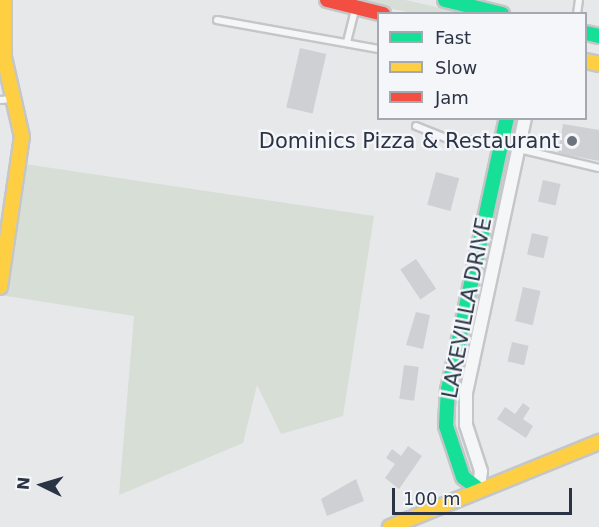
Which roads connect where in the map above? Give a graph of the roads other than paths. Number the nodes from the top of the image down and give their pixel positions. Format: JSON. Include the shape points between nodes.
{"nodes":[{"id":1,"x":4,"y":0,"type":"edge"},
{"id":2,"x":327,"y":0,"type":"edge"},
{"id":3,"x":445,"y":0,"type":"edge"},
{"id":4,"x":356,"y":7,"type":"junction"},
{"id":5,"x":377,"y":12,"type":"edge"},
{"id":6,"x":494,"y":12,"type":"edge"},
{"id":7,"x":217,"y":20,"type":"dead end"},
{"id":8,"x":347,"y":42,"type":"junction"},
{"id":9,"x":377,"y":49,"type":"edge"},
{"id":10,"x":7,"y":100,"type":"edge"},
{"id":11,"x":507,"y":120,"type":"edge"},
{"id":12,"x":525,"y":120,"type":"edge"},
{"id":13,"x":416,"y":126,"type":"dead end"},
{"id":14,"x":502,"y":141,"type":"junction"},
{"id":15,"x":519,"y":149,"type":"junction"},
{"id":16,"x":599,"y":168,"type":"edge"},
{"id":17,"x":481,"y":240,"type":"junction"},
{"id":18,"x":498,"y":244,"type":"junction"},
{"id":19,"x":0,"y":287,"type":"edge"},
{"id":20,"x":599,"y":442,"type":"edge"},
{"id":21,"x":480,"y":490,"type":"junction"},
{"id":22,"x":390,"y":527,"type":"edge"}],
"edges":[{"from":1,"to":10,"type":"main road","via":[[0,18]]},
{"from":2,"to":4,"type":"main road"},
{"from":3,"to":6,"type":"main road"},
{"from":4,"to":5,"type":"main road"},
{"from":4,"to":8,"type":"lane"},
{"from":7,"to":8,"type":"lane"},
{"from":8,"to":9,"type":"lane"},
{"from":10,"to":19,"type":"main road","via":[[22,137]]},
{"from":11,"to":14,"type":"main road","name":"LAKEVILLA DRIVE"},
{"from":12,"to":15,"type":"street","name":"LAKEVILLA DRIVE"},
{"from":13,"to":14,"type":"lane","via":[[450,140]]},
{"from":14,"to":17,"type":"main road","name":"LAKEVILLA DRIVE"},
{"from":15,"to":16,"type":"lane"},
{"from":15,"to":18,"type":"street","name":"LAKEVILLA DRIVE"},
{"from":17,"to":18,"type":"street"},
{"from":17,"to":21,"type":"main road","name":"LAKEVILLA DRIVE","via":[[448,390],[446,426],[463,477]]},
{"from":18,"to":21,"type":"street","name":"LAKEVILLA DRIVE","via":[[466,393],[466,425],[481,471]]},
{"from":20,"to":21,"type":"main road"},
{"from":21,"to":22,"type":"main road"}]}
